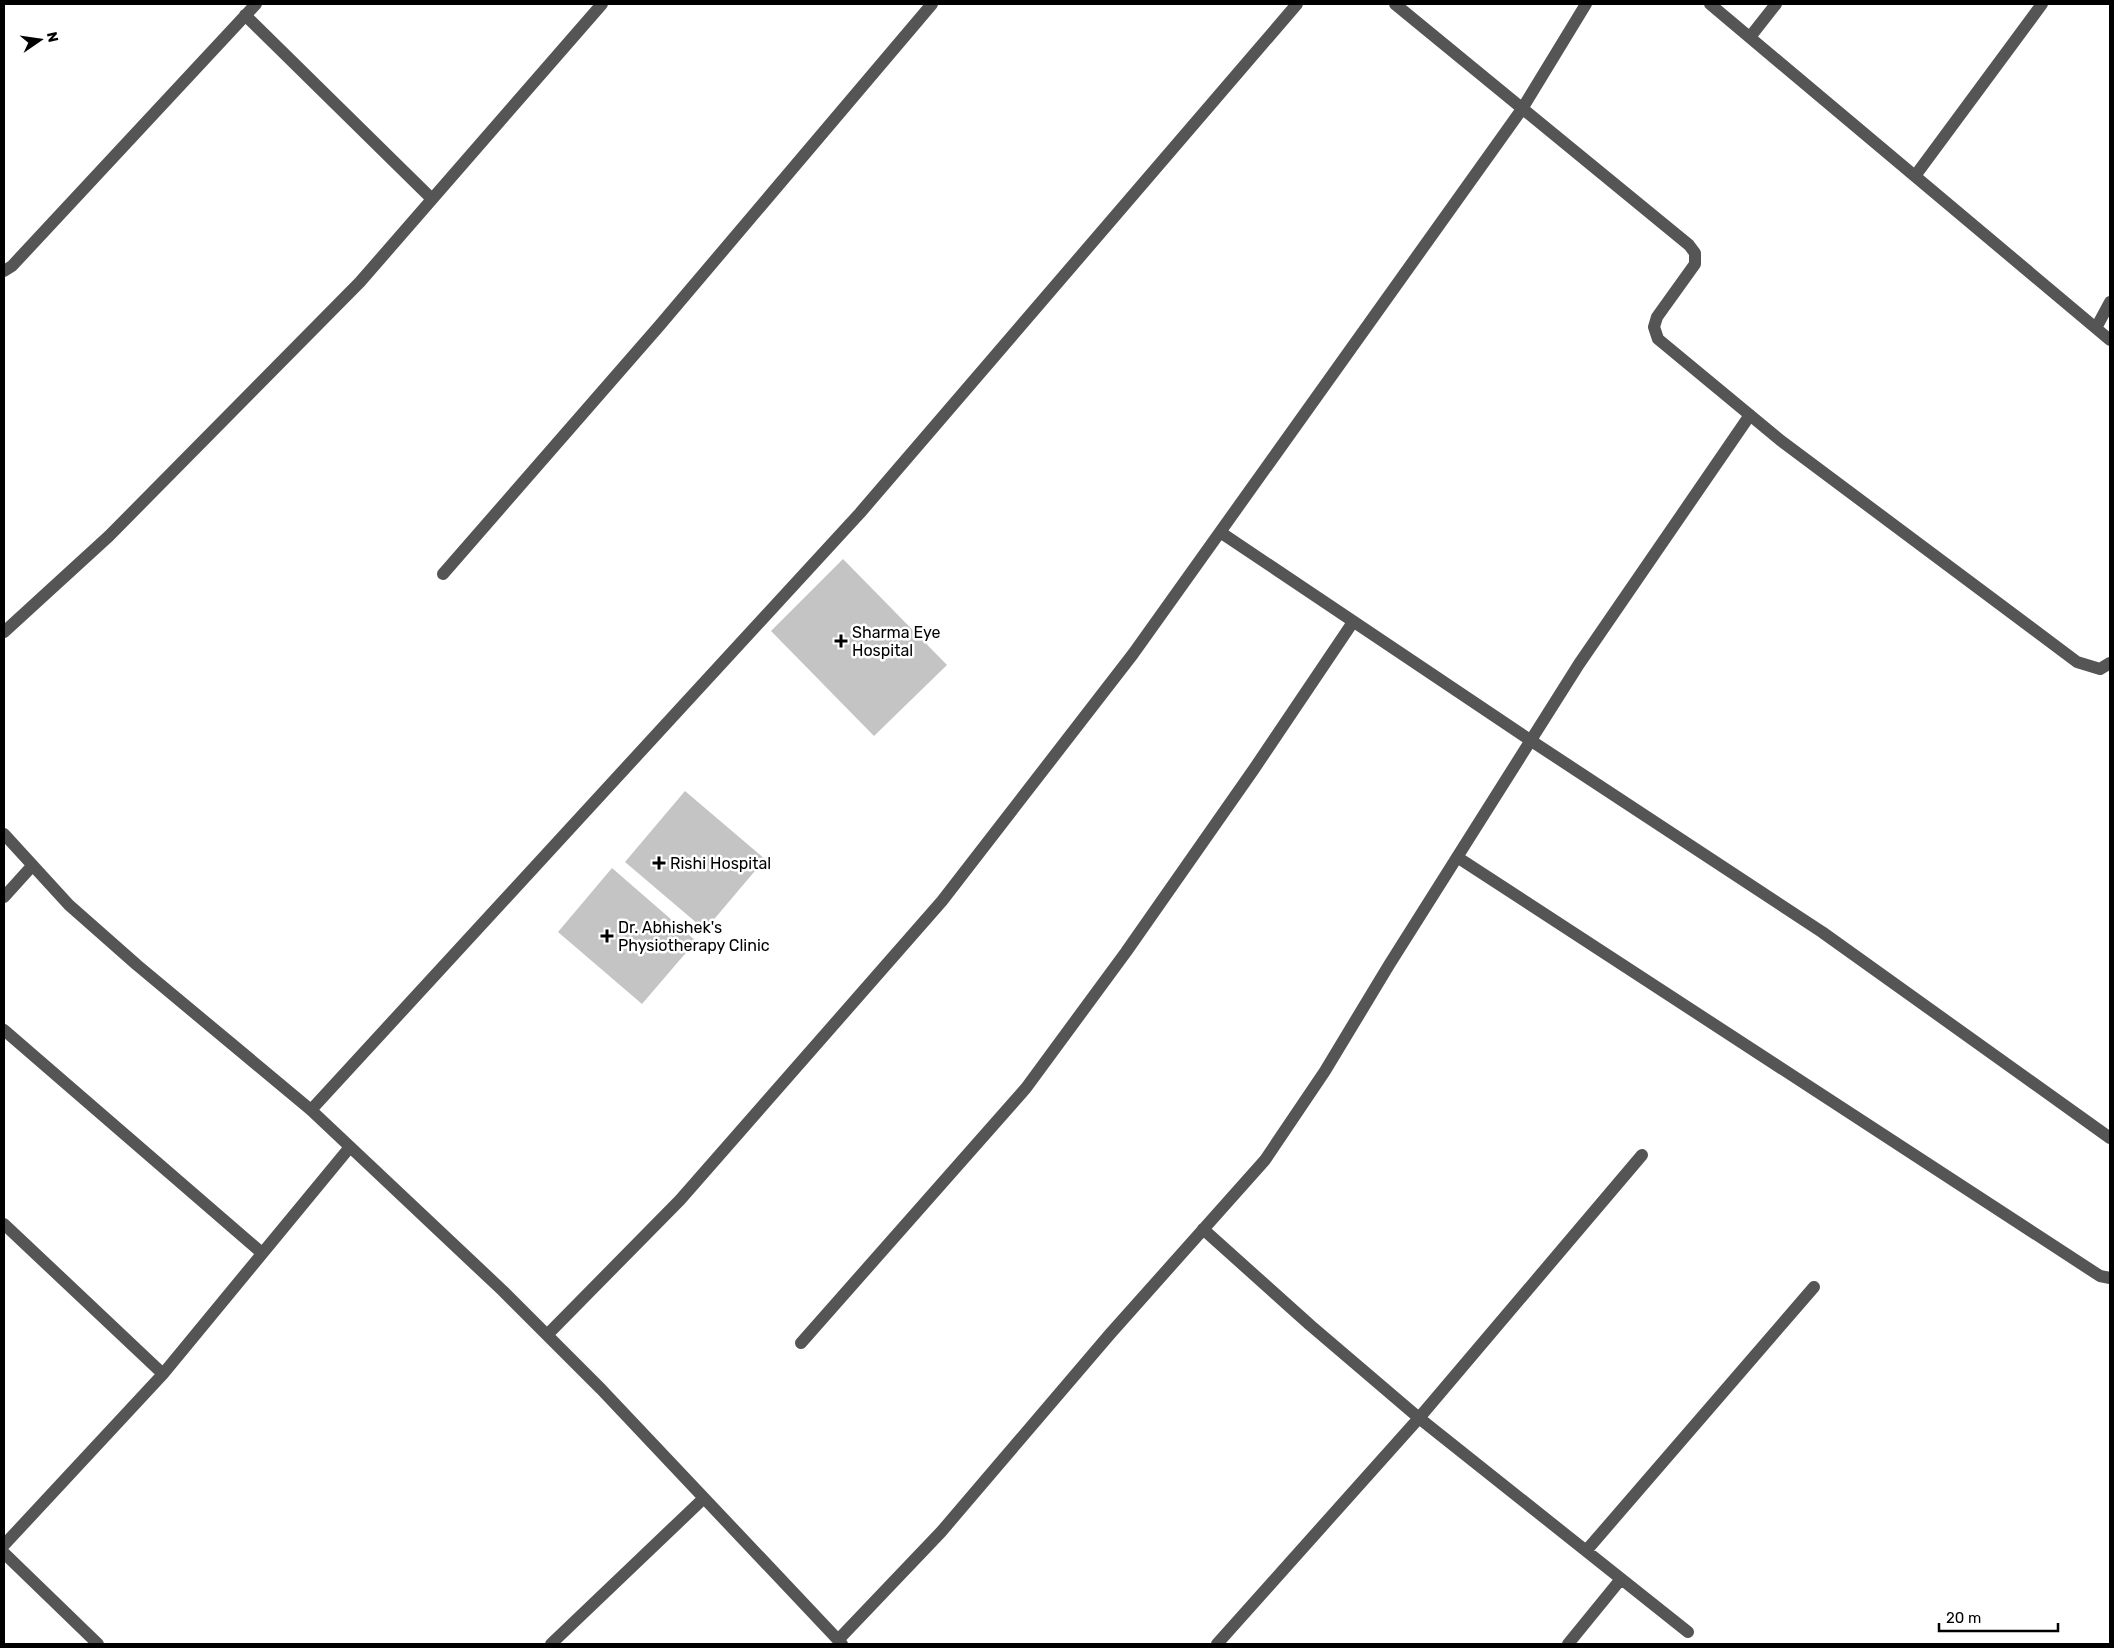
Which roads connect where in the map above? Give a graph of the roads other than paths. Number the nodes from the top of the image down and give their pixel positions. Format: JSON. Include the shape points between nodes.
{"nodes":[{"id":1,"x":256,"y":4,"type":"edge"},
{"id":2,"x":602,"y":4,"type":"edge"},
{"id":3,"x":932,"y":4,"type":"edge"},
{"id":4,"x":1297,"y":4,"type":"edge"},
{"id":5,"x":1394,"y":4,"type":"edge"},
{"id":6,"x":1586,"y":4,"type":"edge"},
{"id":7,"x":1710,"y":4,"type":"edge"},
{"id":8,"x":1776,"y":4,"type":"edge"},
{"id":9,"x":2042,"y":4,"type":"edge"},
{"id":10,"x":244,"y":15,"type":"junction"},
{"id":11,"x":1750,"y":37,"type":"junction"},
{"id":12,"x":1522,"y":109,"type":"junction"},
{"id":13,"x":1915,"y":176,"type":"junction"},
{"id":14,"x":432,"y":199,"type":"junction"},
{"id":15,"x":4,"y":271,"type":"edge"},
{"id":16,"x":2110,"y":302,"type":"edge"},
{"id":17,"x":2096,"y":328,"type":"junction"},
{"id":18,"x":2110,"y":340,"type":"edge"},
{"id":19,"x":1750,"y":415,"type":"junction"},
{"id":20,"x":1220,"y":532,"type":"junction"},
{"id":21,"x":443,"y":574,"type":"dead end"},
{"id":22,"x":1353,"y":622,"type":"junction"},
{"id":23,"x":4,"y":632,"type":"edge"},
{"id":24,"x":2110,"y":663,"type":"edge"},
{"id":25,"x":1530,"y":740,"type":"junction"},
{"id":26,"x":4,"y":834,"type":"edge"},
{"id":27,"x":1457,"y":857,"type":"junction"},
{"id":28,"x":32,"y":866,"type":"junction"},
{"id":29,"x":4,"y":897,"type":"edge"},
{"id":30,"x":4,"y":1030,"type":"edge"},
{"id":31,"x":311,"y":1110,"type":"junction"},
{"id":32,"x":2110,"y":1138,"type":"edge"},
{"id":33,"x":350,"y":1146,"type":"junction"},
{"id":34,"x":1642,"y":1155,"type":"dead end"},
{"id":35,"x":4,"y":1224,"type":"edge"},
{"id":36,"x":1203,"y":1229,"type":"junction"},
{"id":37,"x":262,"y":1254,"type":"junction"},
{"id":38,"x":2110,"y":1278,"type":"edge"},
{"id":39,"x":1814,"y":1287,"type":"dead end"},
{"id":40,"x":547,"y":1334,"type":"junction"},
{"id":41,"x":801,"y":1343,"type":"dead end"},
{"id":42,"x":162,"y":1374,"type":"junction"},
{"id":43,"x":1419,"y":1418,"type":"junction"},
{"id":44,"x":704,"y":1498,"type":"junction"},
{"id":45,"x":4,"y":1545,"type":"edge"},
{"id":46,"x":1586,"y":1551,"type":"junction"},
{"id":47,"x":4,"y":1553,"type":"edge"},
{"id":48,"x":1621,"y":1579,"type":"junction"},
{"id":49,"x":1688,"y":1632,"type":"dead end"},
{"id":50,"x":840,"y":1642,"type":"edge"},
{"id":51,"x":98,"y":1644,"type":"edge"},
{"id":52,"x":551,"y":1644,"type":"edge"},
{"id":53,"x":1217,"y":1644,"type":"edge"},
{"id":54,"x":1568,"y":1644,"type":"edge"}],
"edges":[{"from":1,"to":10,"type":"street"},
{"from":2,"to":14,"type":"street"},
{"from":3,"to":21,"type":"street","via":[[660,325]]},
{"from":4,"to":31,"type":"street","via":[[860,513]]},
{"from":5,"to":12,"type":"street"},
{"from":6,"to":12,"type":"street"},
{"from":7,"to":11,"type":"street"},
{"from":8,"to":11,"type":"street"},
{"from":9,"to":13,"type":"street"},
{"from":10,"to":14,"type":"street"},
{"from":10,"to":15,"type":"street"},
{"from":11,"to":13,"type":"street"},
{"from":12,"to":19,"type":"street","via":[[1690,245],[1695,253],[1695,264],[1657,317],[1654,327],[1658,339]]},
{"from":12,"to":20,"type":"street"},
{"from":13,"to":17,"type":"street"},
{"from":14,"to":23,"type":"street","via":[[360,282],[130,515]]},
{"from":16,"to":17,"type":"street"},
{"from":17,"to":18,"type":"street"},
{"from":19,"to":24,"type":"street","via":[[2077,662],[2100,669]]},
{"from":19,"to":25,"type":"street"},
{"from":20,"to":22,"type":"street"},
{"from":20,"to":40,"type":"street","via":[[1133,654],[942,901],[680,1200]]},
{"from":22,"to":25,"type":"street"},
{"from":22,"to":41,"type":"street","via":[[1132,944],[1026,1088]]},
{"from":25,"to":27,"type":"street"},
{"from":25,"to":32,"type":"street","via":[[1822,932]]},
{"from":26,"to":28,"type":"street"},
{"from":27,"to":36,"type":"street","via":[[1325,1071],[1265,1160]]},
{"from":27,"to":38,"type":"street","via":[[2100,1276]]},
{"from":28,"to":29,"type":"street"},
{"from":28,"to":31,"type":"street","via":[[69,905],[130,959]]},
{"from":30,"to":37,"type":"street"},
{"from":31,"to":33,"type":"street"},
{"from":33,"to":37,"type":"street"},
{"from":33,"to":40,"type":"street"},
{"from":34,"to":43,"type":"street"},
{"from":35,"to":42,"type":"street"},
{"from":36,"to":43,"type":"street"},
{"from":36,"to":50,"type":"street","via":[[941,1532]]},
{"from":37,"to":42,"type":"street"},
{"from":39,"to":46,"type":"street"},
{"from":40,"to":44,"type":"street"},
{"from":42,"to":45,"type":"street"},
{"from":43,"to":46,"type":"street"},
{"from":43,"to":53,"type":"street"},
{"from":44,"to":50,"type":"street"},
{"from":44,"to":52,"type":"street"},
{"from":46,"to":48,"type":"street"},
{"from":47,"to":51,"type":"street"},
{"from":48,"to":49,"type":"street"},
{"from":48,"to":54,"type":"street"}]}
